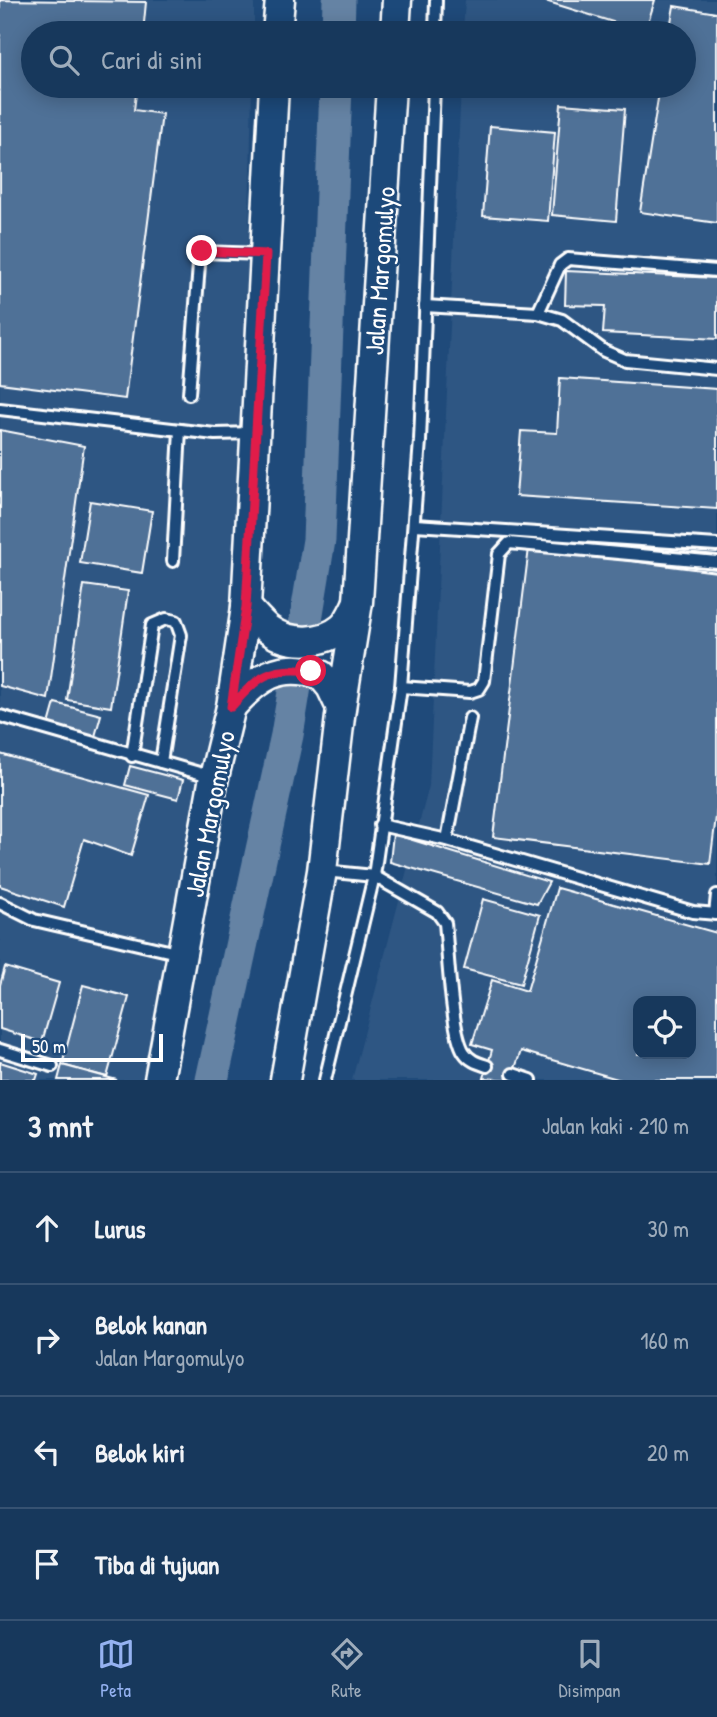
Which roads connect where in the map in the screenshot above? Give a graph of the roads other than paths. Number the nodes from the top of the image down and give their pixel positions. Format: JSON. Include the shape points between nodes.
{"nodes":[{"id":1,"x":280,"y":0,"type":"edge"},
{"id":2,"x":397,"y":0,"type":"edge"},
{"id":3,"x":436,"y":0,"type":"edge"},
{"id":4,"x":278,"y":21,"type":"edge"},
{"id":5,"x":396,"y":21,"type":"edge"},
{"id":6,"x":435,"y":21,"type":"edge"},
{"id":7,"x":273,"y":98,"type":"edge"},
{"id":8,"x":390,"y":98,"type":"edge"},
{"id":9,"x":434,"y":98,"type":"edge"},
{"id":10,"x":266,"y":254,"type":"junction"},
{"id":11,"x":717,"y":271,"type":"edge"},
{"id":12,"x":425,"y":306,"type":"junction"},
{"id":13,"x":538,"y":313,"type":"junction"},
{"id":14,"x":717,"y":369,"type":"edge"},
{"id":15,"x":189,"y":394,"type":"dead end"},
{"id":16,"x":0,"y":409,"type":"edge"},
{"id":17,"x":180,"y":430,"type":"junction"},
{"id":18,"x":256,"y":433,"type":"junction"},
{"id":19,"x":415,"y":525,"type":"junction"},
{"id":20,"x":717,"y":545,"type":"edge"},
{"id":21,"x":173,"y":561,"type":"dead end"},
{"id":22,"x":717,"y":562,"type":"edge"},
{"id":23,"x":358,"y":602,"type":"junction"},
{"id":24,"x":246,"y":607,"type":"junction"},
{"id":25,"x":401,"y":687,"type":"junction"},
{"id":26,"x":336,"y":697,"type":"junction"},
{"id":27,"x":231,"y":707,"type":"junction"},
{"id":28,"x":0,"y":716,"type":"edge"},
{"id":29,"x":470,"y":718,"type":"dead end"},
{"id":30,"x":132,"y":756,"type":"junction"},
{"id":31,"x":161,"y":762,"type":"junction"},
{"id":32,"x":214,"y":777,"type":"junction"},
{"id":33,"x":380,"y":825,"type":"junction"},
{"id":34,"x":447,"y":840,"type":"junction"},
{"id":35,"x":322,"y":871,"type":"junction"},
{"id":36,"x":374,"y":877,"type":"junction"},
{"id":37,"x":717,"y":895,"type":"edge"},
{"id":38,"x":0,"y":903,"type":"edge"},
{"id":39,"x":716,"y":914,"type":"edge"},
{"id":40,"x":184,"y":955,"type":"junction"},
{"id":41,"x":0,"y":1050,"type":"edge"},
{"id":42,"x":52,"y":1066,"type":"dead end"},
{"id":43,"x":487,"y":1066,"type":"dead end"},
{"id":44,"x":513,"y":1074,"type":"dead end"},
{"id":45,"x":159,"y":1080,"type":"edge"},
{"id":46,"x":285,"y":1080,"type":"edge"},
{"id":47,"x":326,"y":1080,"type":"edge"},
{"id":48,"x":531,"y":1080,"type":"edge"}],
"edges":[{"from":1,"to":4,"type":"main road"},
{"from":2,"to":5,"type":"main road"},
{"from":3,"to":6,"type":"lane"},
{"from":7,"to":10,"type":"main road","name":"Jalan Margomulyo"},
{"from":8,"to":23,"type":"main road","name":"Jalan Margomulyo"},
{"from":9,"to":12,"type":"lane"},
{"from":10,"to":15,"type":"lane","via":[[200,252]]},
{"from":10,"to":18,"type":"main road","name":"Jalan Margomulyo"},
{"from":11,"to":13,"type":"lane","via":[[568,259]]},
{"from":12,"to":13,"type":"lane"},
{"from":12,"to":19,"type":"lane"},
{"from":13,"to":14,"type":"lane","via":[[562,320],[604,351],[625,360]]},
{"from":16,"to":17,"type":"lane"},
{"from":17,"to":18,"type":"lane"},
{"from":17,"to":21,"type":"lane"},
{"from":18,"to":24,"type":"main road","name":"Jalan Margomulyo"},
{"from":19,"to":20,"type":"lane"},
{"from":19,"to":25,"type":"lane"},
{"from":22,"to":25,"type":"lane","via":[[509,543],[499,554],[484,681],[479,689]]},
{"from":23,"to":24,"type":"main road","via":[[340,630],[319,639],[298,640],[280,637]]},
{"from":23,"to":26,"type":"main road","name":"Jalan Margomulyo"},
{"from":24,"to":27,"type":"main road","name":"Jalan Margomulyo"},
{"from":25,"to":33,"type":"lane"},
{"from":26,"to":27,"type":"main road","via":[[321,674],[288,669],[272,671],[252,684]]},
{"from":26,"to":35,"type":"main road","name":"Jalan Margomulyo"},
{"from":27,"to":32,"type":"main road","name":"Jalan Margomulyo"},
{"from":28,"to":30,"type":"lane"},
{"from":29,"to":34,"type":"lane"},
{"from":30,"to":31,"type":"lane"},
{"from":30,"to":31,"type":"lane","via":[[152,625],[166,619],[176,621],[181,635]]},
{"from":31,"to":32,"type":"lane"},
{"from":32,"to":40,"type":"main road","name":"Jalan Margomulyo"},
{"from":33,"to":34,"type":"lane"},
{"from":33,"to":36,"type":"lane"},
{"from":34,"to":39,"type":"lane","via":[[693,912]]},
{"from":35,"to":36,"type":"lane"},
{"from":35,"to":46,"type":"main road","name":"Jalan Margomulyo"},
{"from":36,"to":43,"type":"lane","via":[[437,912],[445,923],[457,1033],[463,1051]]},
{"from":36,"to":47,"type":"lane"},
{"from":37,"to":39,"type":"lane"},
{"from":38,"to":40,"type":"lane","via":[[34,920]]},
{"from":40,"to":45,"type":"main road","name":"Jalan Margomulyo"},
{"from":41,"to":42,"type":"lane"},
{"from":44,"to":48,"type":"lane"}]}
